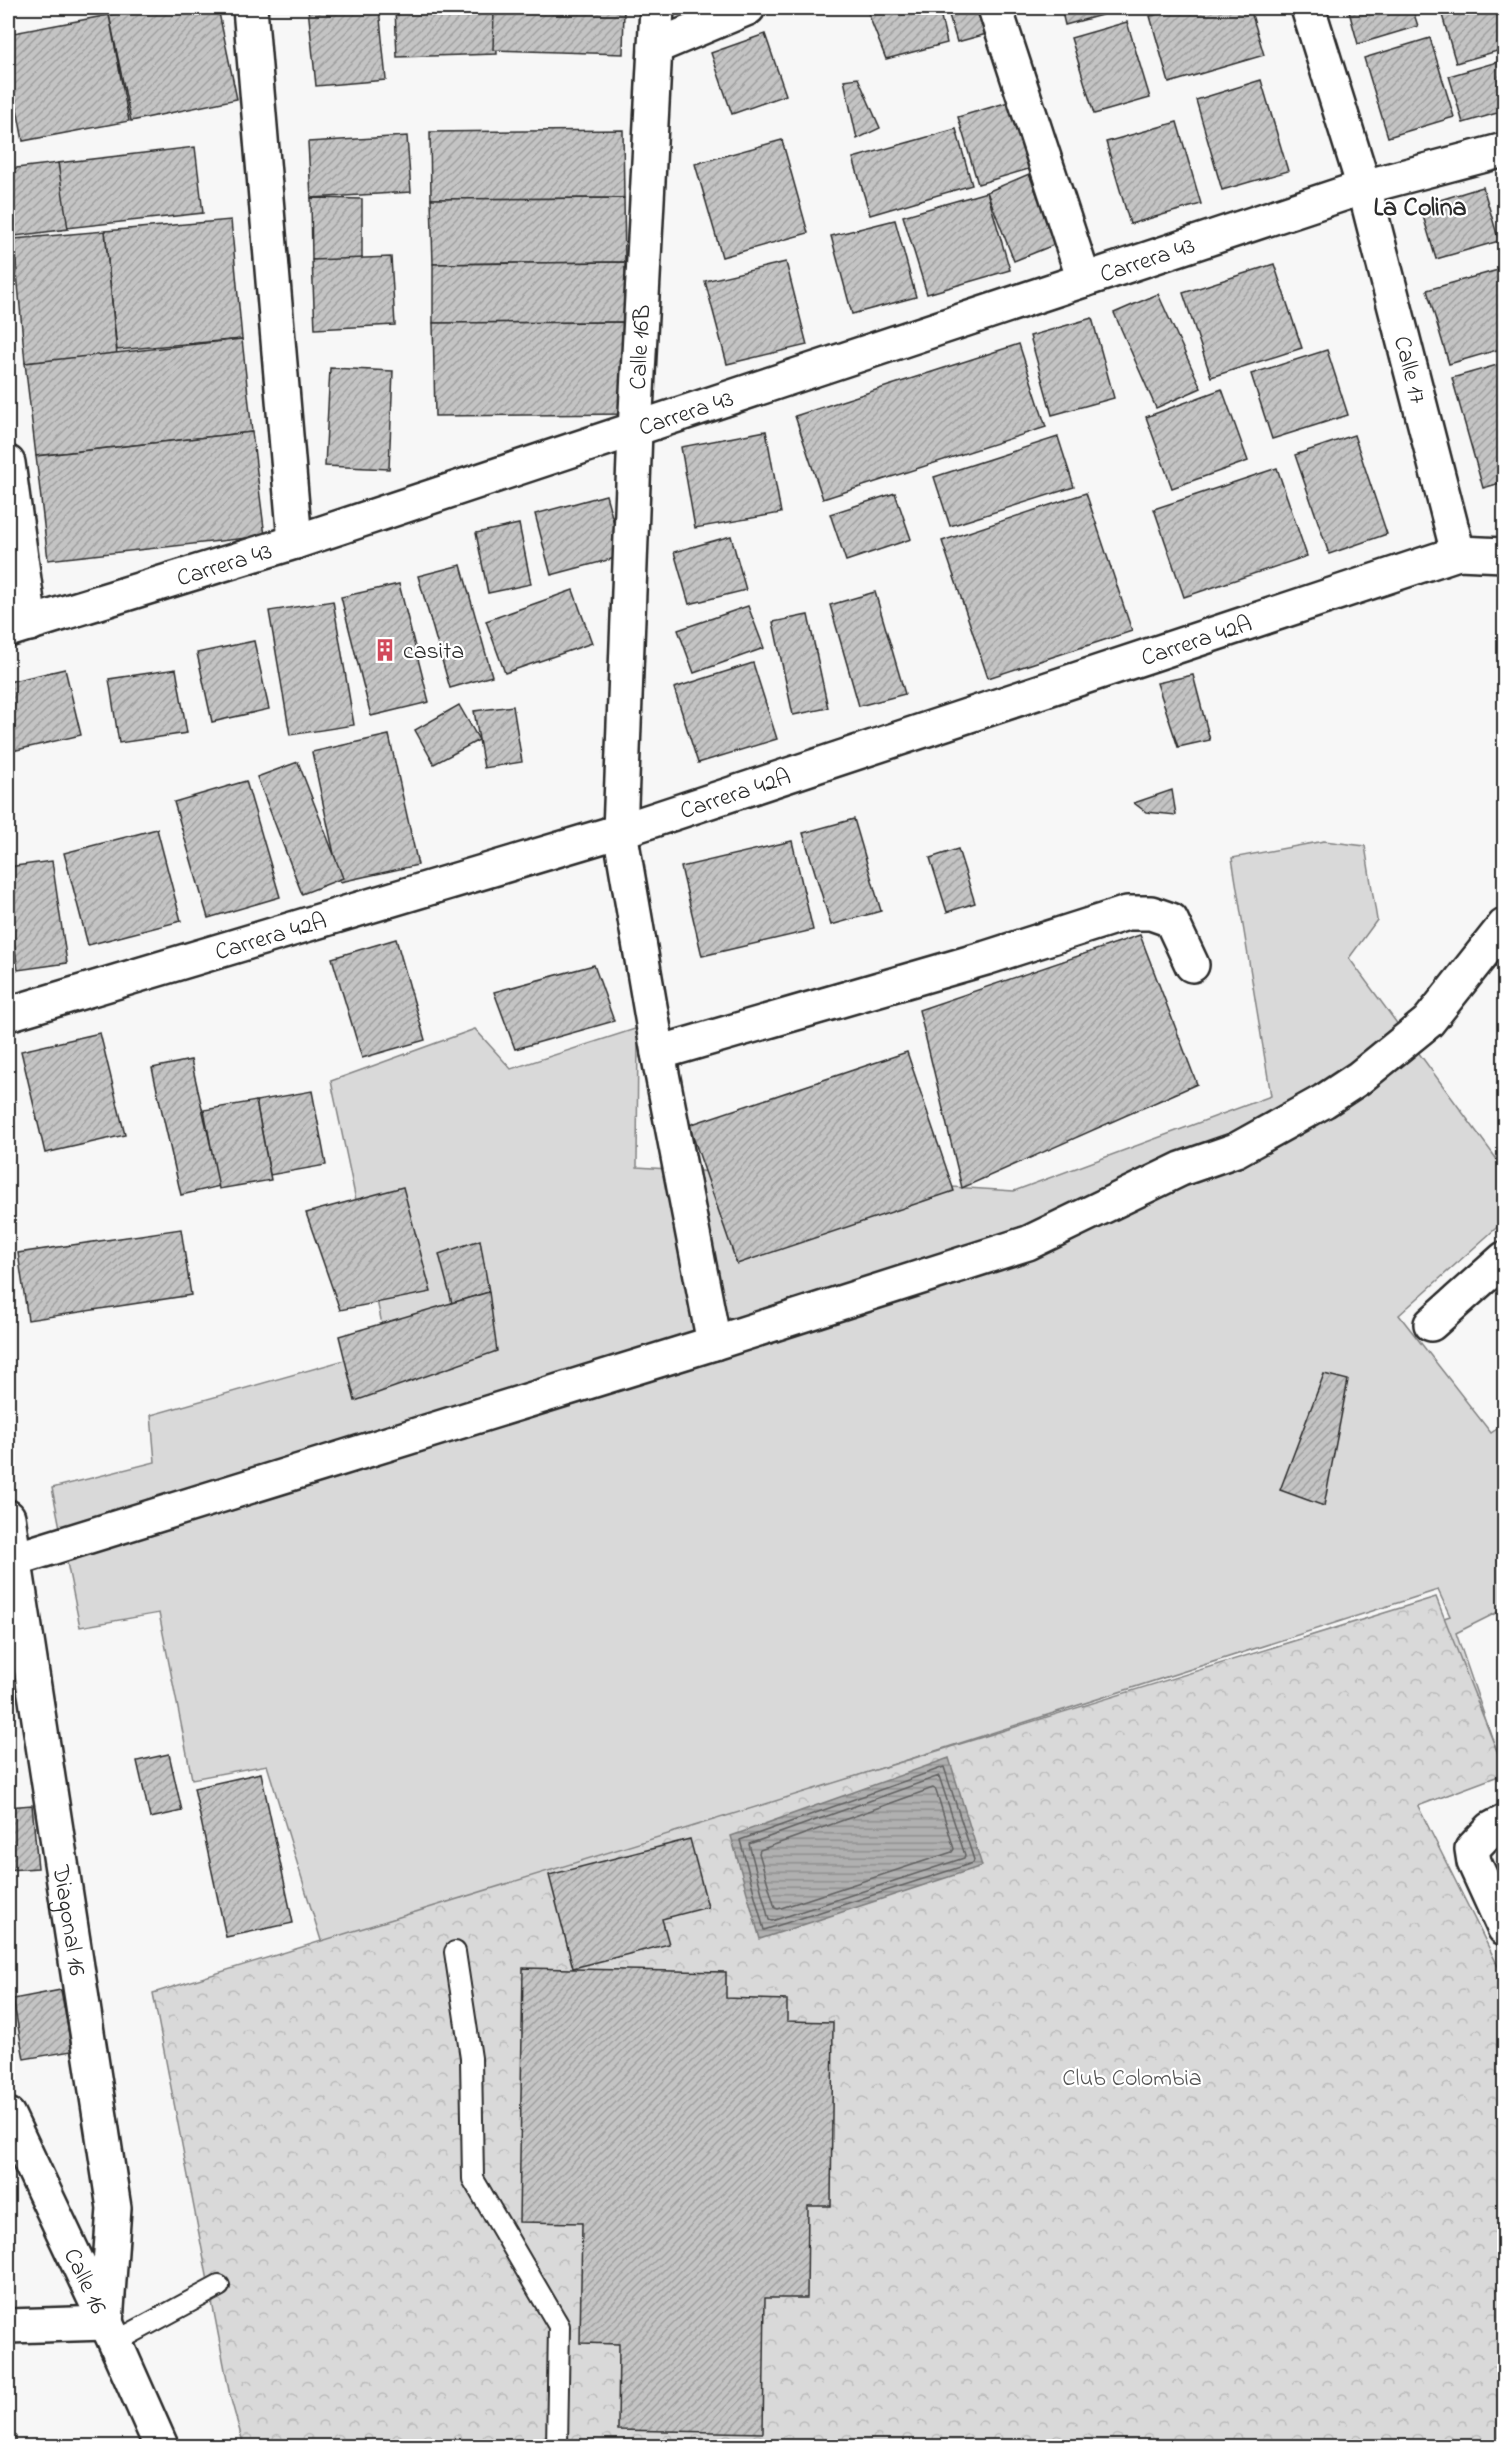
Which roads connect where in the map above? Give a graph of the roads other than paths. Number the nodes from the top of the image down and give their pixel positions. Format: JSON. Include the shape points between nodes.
{"nodes":[{"id":1,"x":250,"y":8,"type":"edge"},
{"id":2,"x":657,"y":8,"type":"edge"},
{"id":3,"x":748,"y":8,"type":"edge"},
{"id":4,"x":995,"y":8,"type":"edge"},
{"id":5,"x":1308,"y":8,"type":"edge"},
{"id":6,"x":655,"y":47,"type":"junction"},
{"id":7,"x":1504,"y":150,"type":"edge"},
{"id":8,"x":1364,"y":187,"type":"junction"},
{"id":9,"x":1084,"y":280,"type":"junction"},
{"id":10,"x":635,"y":430,"type":"junction"},
{"id":11,"x":8,"y":463,"type":"edge"},
{"id":12,"x":295,"y":542,"type":"junction"},
{"id":13,"x":1458,"y":553,"type":"junction"},
{"id":14,"x":1504,"y":555,"type":"edge"},
{"id":15,"x":19,"y":627,"type":"edge"},
{"id":16,"x":620,"y":831,"type":"junction"},
{"id":17,"x":1504,"y":926,"type":"edge"},
{"id":18,"x":1192,"y":964,"type":"dead end"},
{"id":19,"x":8,"y":1014,"type":"edge"},
{"id":20,"x":658,"y":1053,"type":"junction"},
{"id":21,"x":1504,"y":1258,"type":"edge"},
{"id":22,"x":1431,"y":1324,"type":"dead end"},
{"id":23,"x":714,"y":1343,"type":"junction"},
{"id":24,"x":8,"y":1517,"type":"edge"},
{"id":25,"x":15,"y":1559,"type":"junction"},
{"id":26,"x":1498,"y":1826,"type":"edge"},
{"id":27,"x":1504,"y":1928,"type":"edge"},
{"id":28,"x":455,"y":1952,"type":"dead end"},
{"id":29,"x":8,"y":2115,"type":"edge"},
{"id":30,"x":219,"y":2286,"type":"dead end"},
{"id":31,"x":8,"y":2326,"type":"edge"},
{"id":32,"x":110,"y":2333,"type":"junction"},
{"id":33,"x":161,"y":2446,"type":"edge"},
{"id":34,"x":558,"y":2446,"type":"edge"}],
"edges":[{"from":1,"to":12,"type":"street"},
{"from":2,"to":6,"type":"street","name":"Calle 16B"},
{"from":3,"to":6,"type":"street"},
{"from":4,"to":9,"type":"street"},
{"from":5,"to":8,"type":"street","name":"Calle 17"},
{"from":6,"to":10,"type":"street","name":"Calle 16B"},
{"from":7,"to":8,"type":"street","name":"Carrera 43"},
{"from":8,"to":9,"type":"street","name":"Carrera 43"},
{"from":8,"to":13,"type":"street","name":"Calle 17"},
{"from":9,"to":10,"type":"street","name":"Carrera 43"},
{"from":10,"to":12,"type":"street","name":"Carrera 43"},
{"from":10,"to":16,"type":"street","name":"Calle 16B"},
{"from":11,"to":15,"type":"street"},
{"from":12,"to":15,"type":"street","name":"Carrera 43"},
{"from":13,"to":14,"type":"street"},
{"from":13,"to":16,"type":"street","name":"Carrera 42A"},
{"from":16,"to":19,"type":"street","name":"Carrera 42A"},
{"from":16,"to":20,"type":"street","name":"Calle 16B"},
{"from":17,"to":23,"type":"street","via":[[1428,1022],[1350,1084],[1236,1150],[1181,1169],[1028,1243]]},
{"from":18,"to":20,"type":"street","via":[[1171,920],[1151,913],[1128,913]]},
{"from":20,"to":23,"type":"street","name":"Calle 16B"},
{"from":21,"to":22,"type":"street"},
{"from":23,"to":25,"type":"street"},
{"from":24,"to":25,"type":"street","name":"Diagonal 16"},
{"from":25,"to":32,"type":"street","name":"Diagonal 16","via":[[114,2208]]},
{"from":26,"to":27,"type":"street","via":[[1472,1849],[1474,1862]]},
{"from":28,"to":34,"type":"lane","via":[[471,2058],[473,2179],[559,2326]]},
{"from":29,"to":32,"type":"street","name":"Calle 16"},
{"from":30,"to":32,"type":"lane"},
{"from":31,"to":32,"type":"street"},
{"from":32,"to":33,"type":"street","name":"Calle 16"}]}
